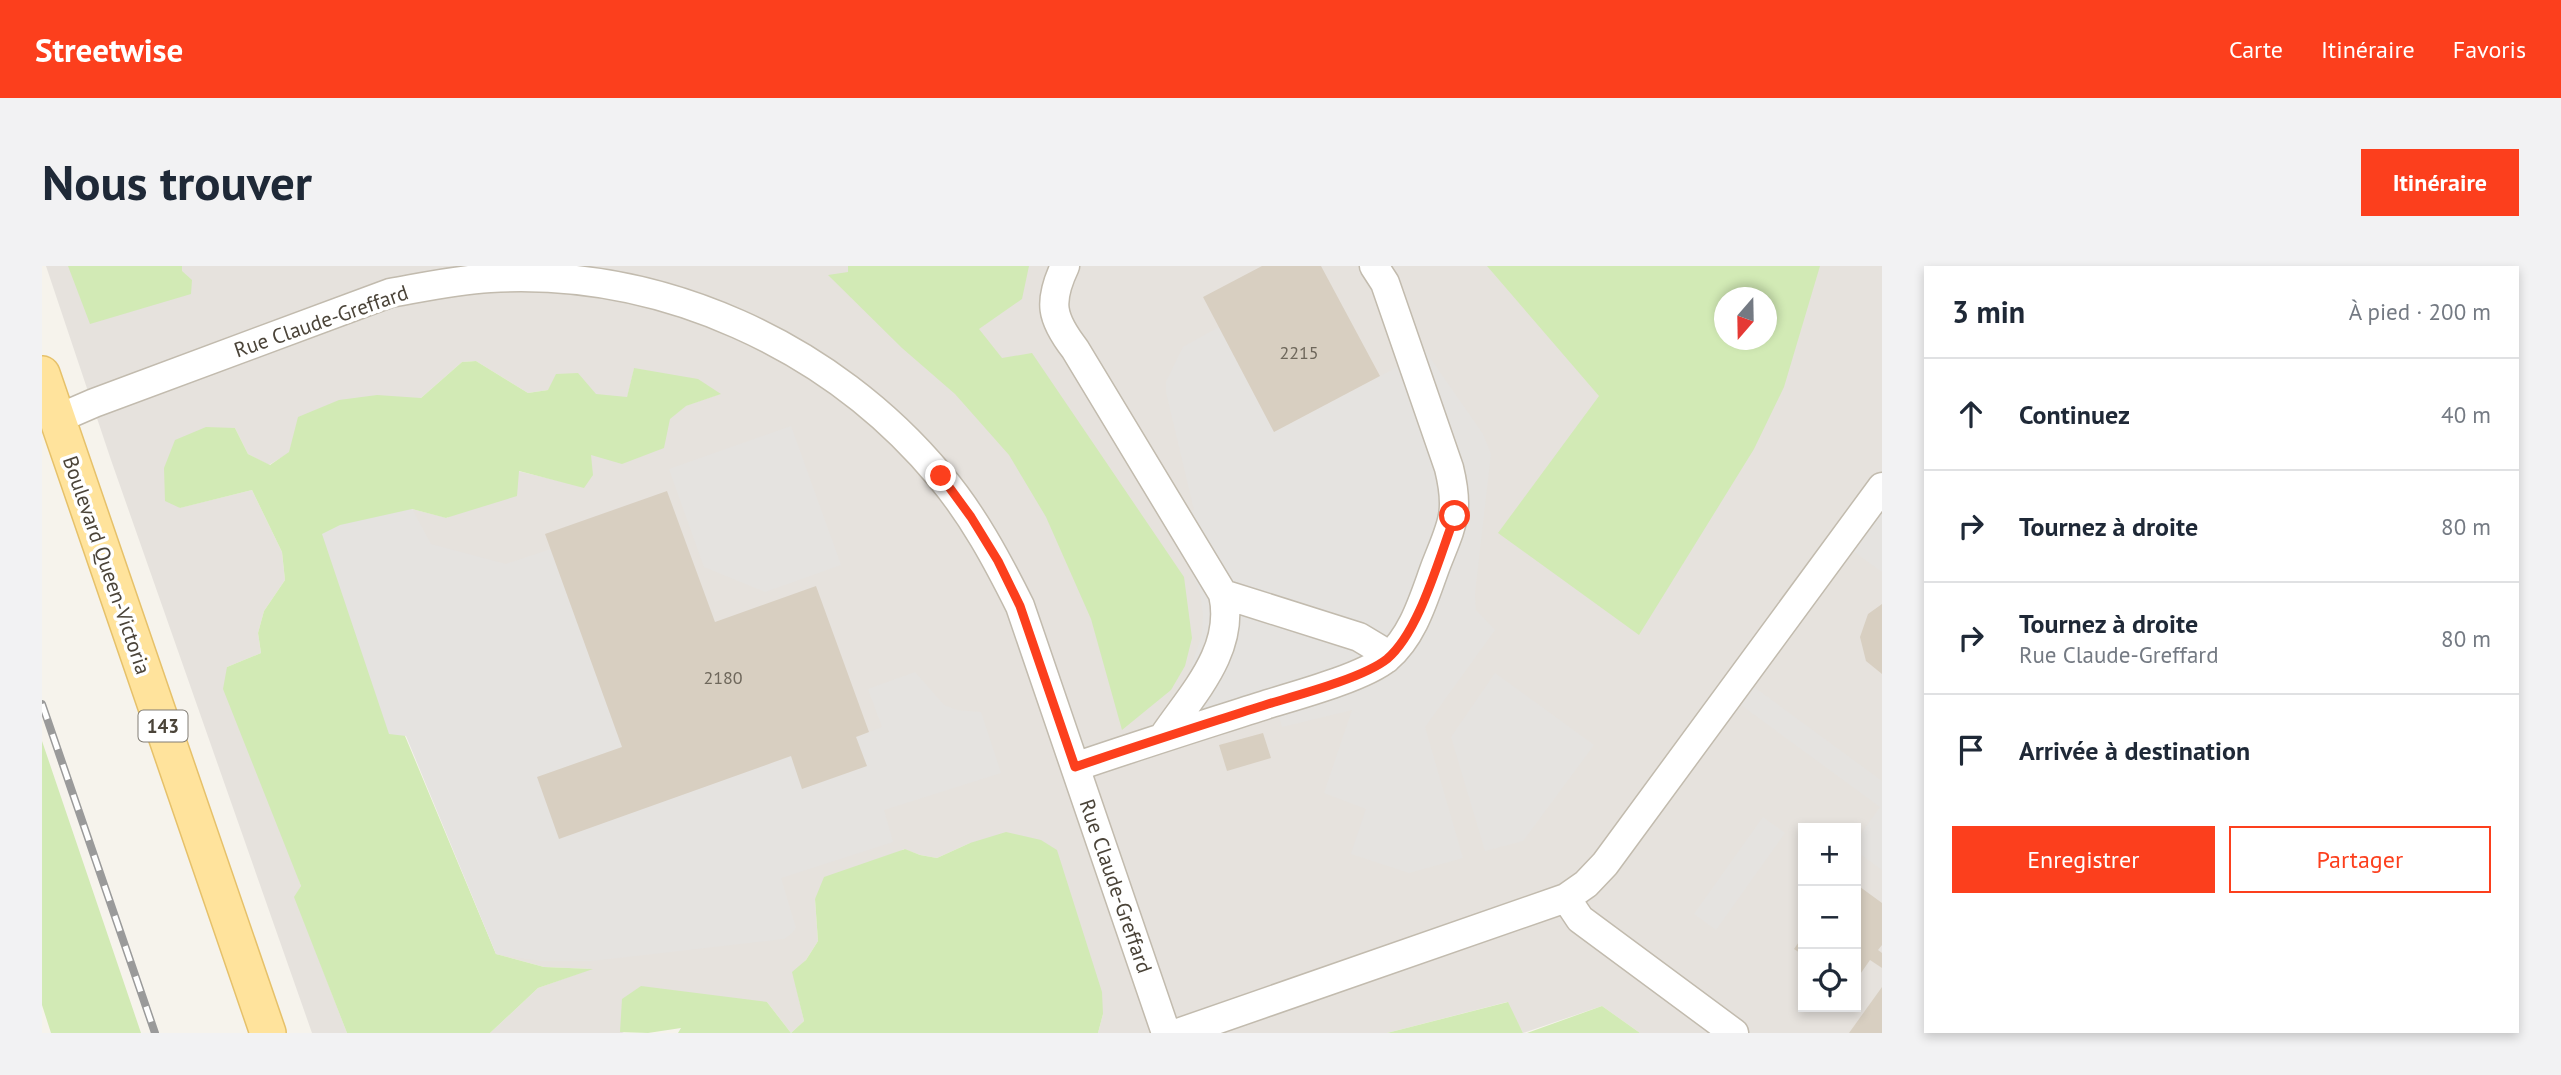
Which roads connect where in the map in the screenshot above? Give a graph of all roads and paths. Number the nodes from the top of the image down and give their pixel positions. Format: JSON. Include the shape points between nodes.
{"nodes":[{"id":1,"x":1065,"y":266,"type":"edge"},
{"id":2,"x":1374,"y":266,"type":"edge"},
{"id":3,"x":42,"y":374,"type":"edge"},
{"id":4,"x":57,"y":419,"type":"junction"},
{"id":5,"x":1882,"y":487,"type":"edge"},
{"id":6,"x":1223,"y":594,"type":"junction"},
{"id":7,"x":1386,"y":659,"type":"junction"},
{"id":8,"x":1163,"y":737,"type":"junction"},
{"id":9,"x":1075,"y":767,"type":"junction"},
{"id":10,"x":1566,"y":898,"type":"junction"},
{"id":11,"x":268,"y":1033,"type":"edge"},
{"id":12,"x":1166,"y":1033,"type":"edge"},
{"id":13,"x":1178,"y":1033,"type":"edge"},
{"id":14,"x":1734,"y":1033,"type":"edge"}],
"edges":[{"from":1,"to":6,"type":"street","via":[[1053,309],[1062,333]]},
{"from":2,"to":7,"type":"street","via":[[1385,283],[1455,492],[1455,516],[1418,615]]},
{"from":3,"to":4,"type":"main road","name":"Boulevard Queen-Victoria","number":"143"},
{"from":4,"to":9,"type":"street","name":"Rue Claude-Greffard","via":[[390,293],[440,283],[491,278],[593,282],[692,306],[739,324],[828,373],[878,413],[941,476],[998,561],[1020,606]]},
{"from":4,"to":11,"type":"main road","name":"Boulevard Queen-Victoria","number":"143"},
{"from":5,"to":10,"type":"street","via":[[1605,864]]},
{"from":6,"to":7,"type":"street","via":[[1359,637]]},
{"from":6,"to":8,"type":"street","via":[[1227,610],[1221,646]]},
{"from":7,"to":8,"type":"street","via":[[1307,692]]},
{"from":8,"to":9,"type":"street"},
{"from":9,"to":12,"type":"street","name":"Rue Claude-Greffard"},
{"from":10,"to":13,"type":"street"},
{"from":10,"to":14,"type":"street","via":[[1580,919]]}]}
